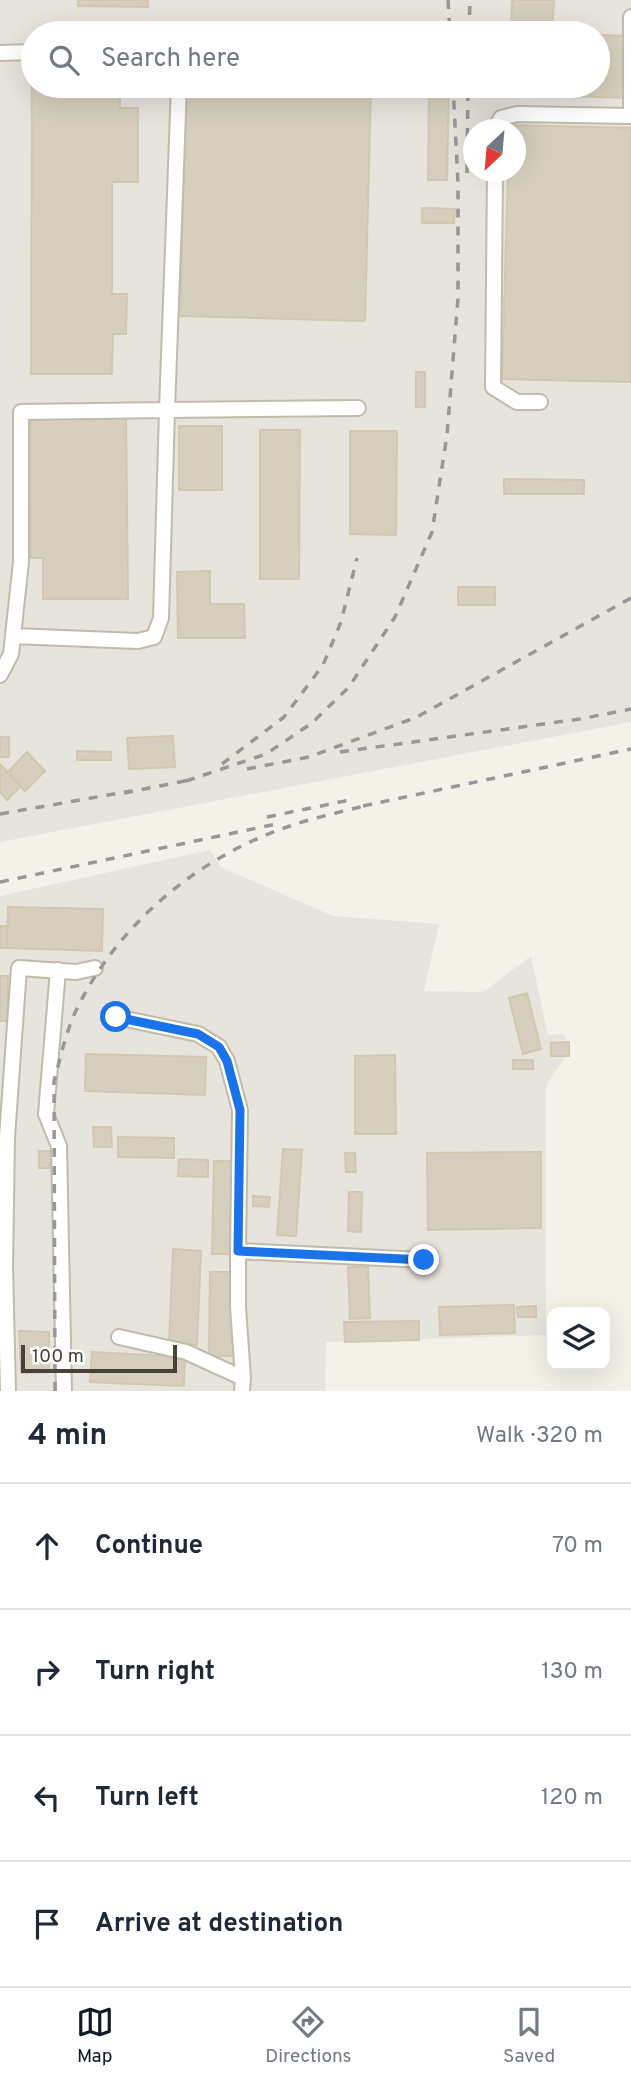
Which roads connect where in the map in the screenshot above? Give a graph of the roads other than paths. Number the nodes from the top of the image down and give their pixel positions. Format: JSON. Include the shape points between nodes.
{"nodes":[{"id":1,"x":631,"y":17,"type":"edge"},
{"id":2,"x":21,"y":52,"type":"edge"},
{"id":3,"x":0,"y":53,"type":"edge"},
{"id":4,"x":178,"y":98,"type":"edge"},
{"id":5,"x":631,"y":116,"type":"edge"},
{"id":6,"x":500,"y":119,"type":"edge"},
{"id":7,"x":495,"y":182,"type":"edge"},
{"id":8,"x":540,"y":402,"type":"dead end"},
{"id":9,"x":358,"y":408,"type":"dead end"},
{"id":10,"x":167,"y":410,"type":"junction"},
{"id":11,"x":13,"y":636,"type":"junction"},
{"id":12,"x":0,"y":675,"type":"edge"},
{"id":13,"x":95,"y":968,"type":"dead end"},
{"id":14,"x":58,"y":970,"type":"junction"},
{"id":15,"x":116,"y":1017,"type":"dead end"},
{"id":16,"x":4,"y":1137,"type":"edge"},
{"id":17,"x":238,"y":1251,"type":"junction"},
{"id":18,"x":424,"y":1260,"type":"dead end"},
{"id":19,"x":119,"y":1337,"type":"dead end"},
{"id":20,"x":242,"y":1385,"type":"edge"},
{"id":21,"x":8,"y":1391,"type":"edge"},
{"id":22,"x":64,"y":1391,"type":"edge"}],
"edges":[{"from":1,"to":5,"type":"lane"},
{"from":2,"to":3,"type":"lane"},
{"from":4,"to":10,"type":"lane"},
{"from":5,"to":6,"type":"lane","via":[[517,114]]},
{"from":7,"to":8,"type":"lane","via":[[493,387],[517,402]]},
{"from":9,"to":10,"type":"lane"},
{"from":10,"to":11,"type":"lane","via":[[161,618],[154,637]]},
{"from":10,"to":11,"type":"lane","via":[[21,412],[21,562]]},
{"from":11,"to":12,"type":"lane","via":[[11,654]]},
{"from":13,"to":14,"type":"lane"},
{"from":14,"to":16,"type":"lane","via":[[19,968]]},
{"from":14,"to":22,"type":"lane","via":[[46,1114],[59,1146]]},
{"from":15,"to":17,"type":"lane","via":[[198,1034],[223,1054],[240,1110]]},
{"from":16,"to":21,"type":"lane"},
{"from":17,"to":18,"type":"lane"},
{"from":17,"to":20,"type":"lane"},
{"from":19,"to":20,"type":"lane","via":[[186,1352]]}]}
